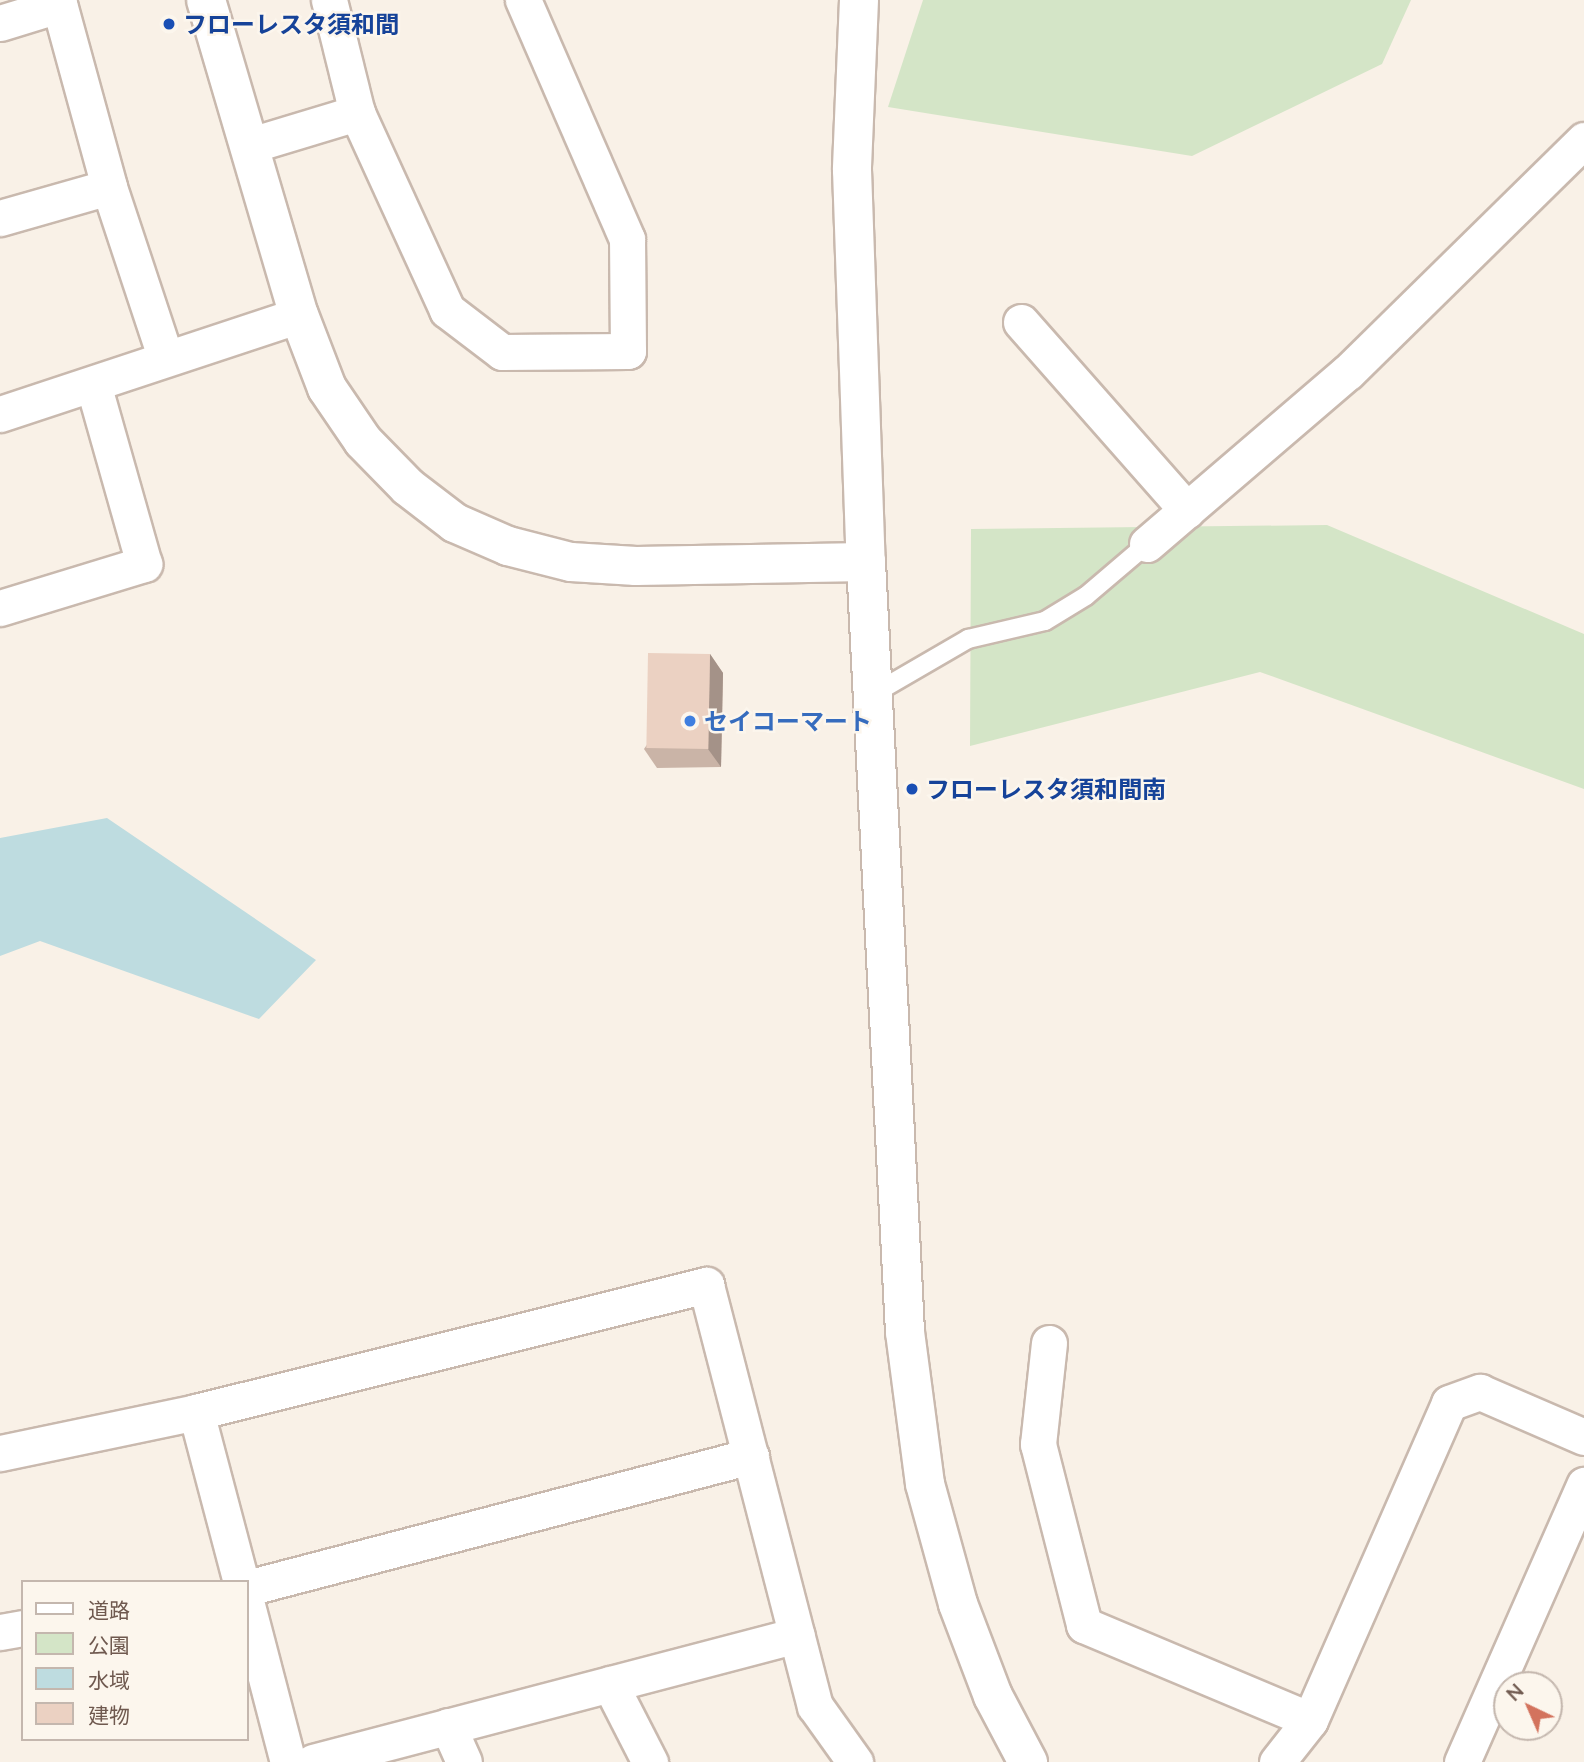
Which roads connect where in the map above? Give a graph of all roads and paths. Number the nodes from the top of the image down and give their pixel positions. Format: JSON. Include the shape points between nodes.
{"nodes":[{"id":1,"x":206,"y":0,"type":"edge"},
{"id":2,"x":329,"y":0,"type":"edge"},
{"id":3,"x":523,"y":0,"type":"edge"},
{"id":4,"x":859,"y":0,"type":"edge"},
{"id":5,"x":59,"y":3,"type":"edge"},
{"id":6,"x":0,"y":23,"type":"edge"},
{"id":7,"x":357,"y":113,"type":"junction"},
{"id":8,"x":1584,"y":140,"type":"edge"},
{"id":9,"x":251,"y":145,"type":"junction"},
{"id":10,"x":109,"y":187,"type":"junction"},
{"id":11,"x":0,"y":218,"type":"edge"},
{"id":12,"x":299,"y":315,"type":"junction"},
{"id":13,"x":1021,"y":322,"type":"dead end"},
{"id":14,"x":165,"y":356,"type":"junction"},
{"id":15,"x":93,"y":384,"type":"junction"},
{"id":16,"x":0,"y":414,"type":"edge"},
{"id":17,"x":1187,"y":510,"type":"junction"},
{"id":18,"x":1147,"y":544,"type":"joint"},
{"id":19,"x":866,"y":562,"type":"junction"},
{"id":20,"x":0,"y":608,"type":"edge"},
{"id":21,"x":875,"y":693,"type":"junction"},
{"id":22,"x":1049,"y":1343,"type":"dead end"},
{"id":23,"x":196,"y":1412,"type":"junction"},
{"id":24,"x":1584,"y":1437,"type":"edge"},
{"id":25,"x":0,"y":1453,"type":"edge"},
{"id":26,"x":751,"y":1456,"type":"junction"},
{"id":27,"x":1584,"y":1485,"type":"edge"},
{"id":28,"x":240,"y":1580,"type":"edge"},
{"id":29,"x":248,"y":1588,"type":"edge"},
{"id":30,"x":248,"y":1609,"type":"edge"},
{"id":31,"x":21,"y":1628,"type":"edge"},
{"id":32,"x":0,"y":1632,"type":"edge"},
{"id":33,"x":797,"y":1635,"type":"junction"},
{"id":34,"x":610,"y":1684,"type":"junction"},
{"id":35,"x":1310,"y":1720,"type":"junction"},
{"id":36,"x":448,"y":1726,"type":"junction"},
{"id":37,"x":288,"y":1762,"type":"edge"},
{"id":38,"x":313,"y":1762,"type":"edge"},
{"id":39,"x":464,"y":1762,"type":"edge"},
{"id":40,"x":650,"y":1762,"type":"edge"},
{"id":41,"x":855,"y":1762,"type":"edge"},
{"id":42,"x":1028,"y":1762,"type":"edge"},
{"id":43,"x":1277,"y":1762,"type":"edge"},
{"id":44,"x":1462,"y":1762,"type":"edge"}],
"edges":[{"from":1,"to":9,"type":"street"},
{"from":2,"to":7,"type":"street"},
{"from":3,"to":7,"type":"street","via":[[627,239],[628,351],[502,352],[447,310]]},
{"from":4,"to":19,"type":"street","via":[[852,170]]},
{"from":5,"to":6,"type":"street"},
{"from":5,"to":10,"type":"street"},
{"from":7,"to":9,"type":"street"},
{"from":8,"to":17,"type":"street","via":[[1349,372]]},
{"from":9,"to":12,"type":"street"},
{"from":10,"to":11,"type":"street"},
{"from":10,"to":14,"type":"street"},
{"from":12,"to":14,"type":"street"},
{"from":12,"to":19,"type":"street","via":[[327,388],[363,441],[408,487],[455,523],[571,562],[636,566]]},
{"from":13,"to":17,"type":"street"},
{"from":14,"to":15,"type":"street"},
{"from":15,"to":16,"type":"street"},
{"from":15,"to":20,"type":"street","via":[[144,564]]},
{"from":17,"to":18,"type":"street"},
{"from":18,"to":21,"type":"lane","via":[[1086,596],[1045,621],[968,639]]},
{"from":19,"to":21,"type":"street"},
{"from":21,"to":42,"type":"street","via":[[905,1332],[925,1484],[971,1639],[993,1696]]},
{"from":22,"to":35,"type":"street","via":[[1038,1444],[1084,1625]]},
{"from":23,"to":25,"type":"street"},
{"from":23,"to":26,"type":"street","via":[[706,1285]]},
{"from":23,"to":28,"type":"street"},
{"from":24,"to":35,"type":"street","via":[[1480,1392],[1448,1403]]},
{"from":26,"to":29,"type":"street"},
{"from":26,"to":33,"type":"street"},
{"from":27,"to":44,"type":"street"},
{"from":30,"to":37,"type":"street"},
{"from":31,"to":32,"type":"street"},
{"from":33,"to":34,"type":"street"},
{"from":33,"to":41,"type":"street","via":[[815,1706]]},
{"from":34,"to":36,"type":"street"},
{"from":34,"to":40,"type":"street"},
{"from":35,"to":43,"type":"street"},
{"from":36,"to":38,"type":"street"},
{"from":36,"to":39,"type":"street"}]}
